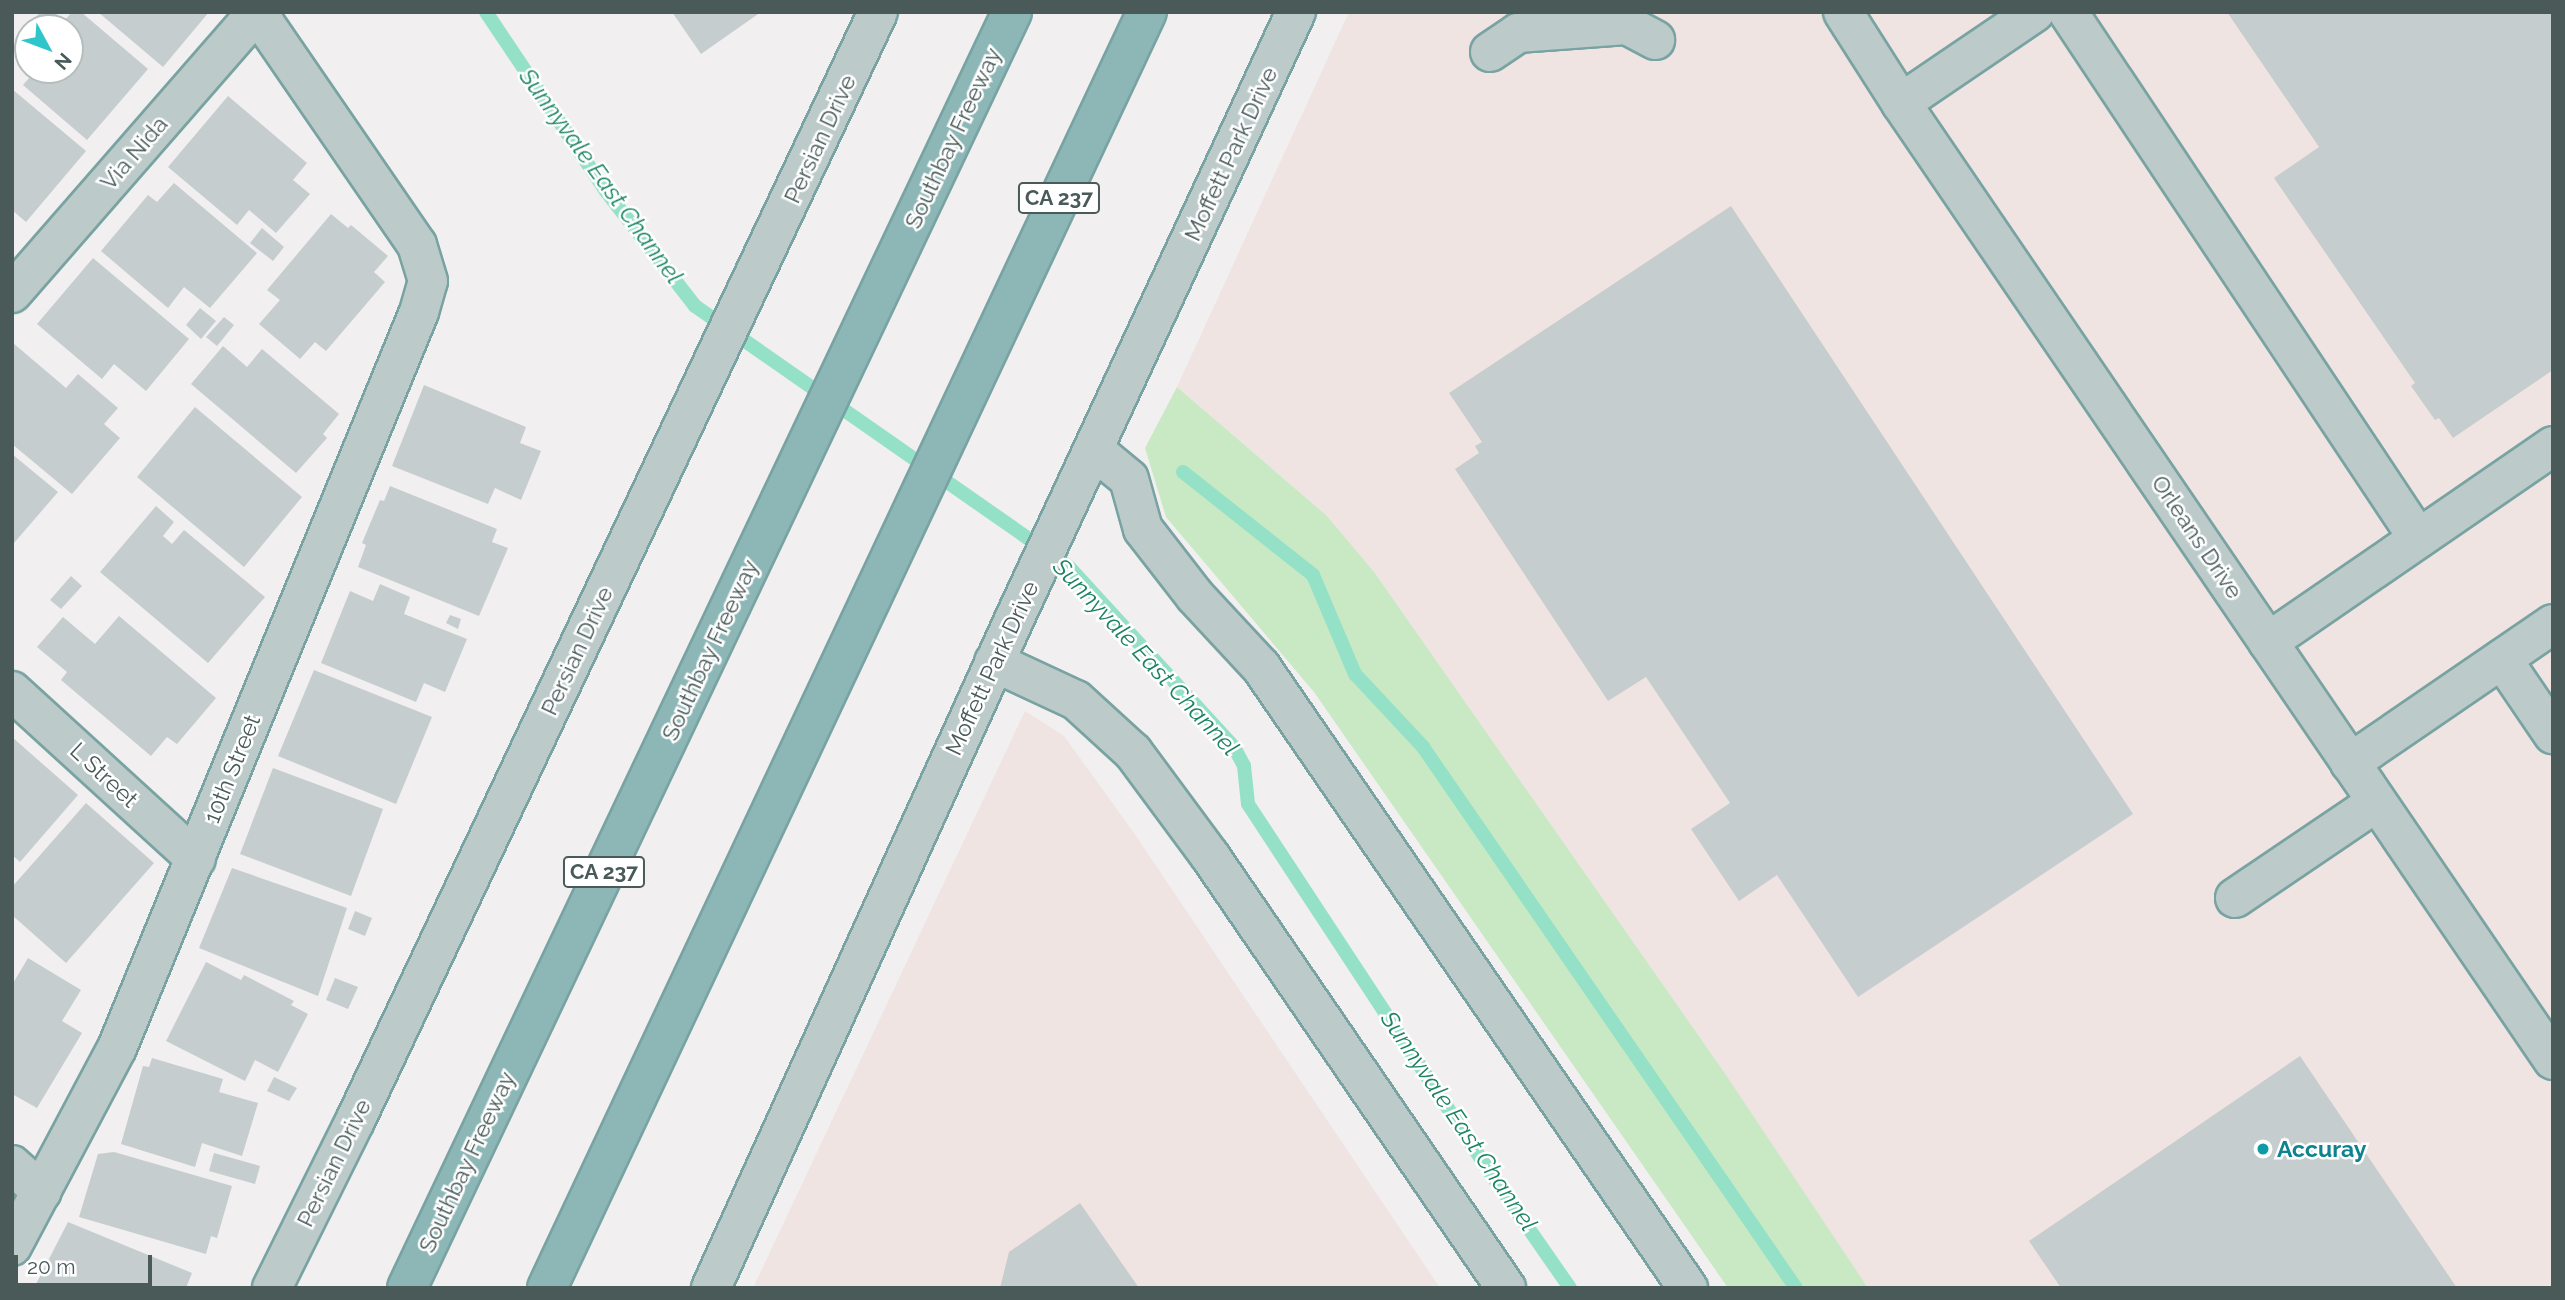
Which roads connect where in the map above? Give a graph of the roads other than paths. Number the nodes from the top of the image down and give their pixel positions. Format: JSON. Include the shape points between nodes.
{"nodes":[{"id":1,"x":257,"y":12,"type":"edge"},
{"id":2,"x":878,"y":12,"type":"edge"},
{"id":3,"x":1013,"y":12,"type":"edge"},
{"id":4,"x":1146,"y":12,"type":"edge"},
{"id":5,"x":1296,"y":12,"type":"edge"},
{"id":6,"x":1843,"y":12,"type":"edge"},
{"id":7,"x":2035,"y":12,"type":"edge"},
{"id":8,"x":2068,"y":12,"type":"edge"},
{"id":9,"x":1654,"y":40,"type":"dead end"},
{"id":10,"x":1490,"y":52,"type":"dead end"},
{"id":11,"x":1901,"y":103,"type":"junction"},
{"id":12,"x":12,"y":293,"type":"edge"},
{"id":13,"x":2553,"y":446,"type":"edge"},
{"id":14,"x":1090,"y":460,"type":"junction"},
{"id":15,"x":2418,"y":538,"type":"junction"},
{"id":16,"x":2553,"y":624,"type":"edge"},
{"id":17,"x":2268,"y":642,"type":"junction"},
{"id":18,"x":2502,"y":659,"type":"junction"},
{"id":19,"x":994,"y":662,"type":"junction"},
{"id":20,"x":12,"y":691,"type":"edge"},
{"id":21,"x":2553,"y":734,"type":"edge"},
{"id":22,"x":2350,"y":762,"type":"junction"},
{"id":23,"x":2377,"y":802,"type":"junction"},
{"id":24,"x":196,"y":859,"type":"junction"},
{"id":25,"x":2235,"y":898,"type":"dead end"},
{"id":26,"x":2553,"y":1060,"type":"edge"},
{"id":27,"x":12,"y":1165,"type":"edge"},
{"id":28,"x":42,"y":1192,"type":"junction"},
{"id":29,"x":12,"y":1246,"type":"edge"},
{"id":30,"x":272,"y":1288,"type":"edge"},
{"id":31,"x":407,"y":1288,"type":"edge"},
{"id":32,"x":547,"y":1288,"type":"edge"},
{"id":33,"x":711,"y":1288,"type":"edge"},
{"id":34,"x":1506,"y":1288,"type":"edge"},
{"id":35,"x":1688,"y":1288,"type":"edge"}],
"edges":[{"from":1,"to":12,"type":"street","name":"Via Nida"},
{"from":1,"to":24,"type":"street","name":"10th Street","via":[[417,245],[428,281]]},
{"from":2,"to":30,"type":"street","name":"Persian Drive","via":[[776,235]]},
{"from":3,"to":31,"type":"highway","name":"Southbay Freeway","number":"CA 237"},
{"from":4,"to":32,"type":"highway","number":"CA 237"},
{"from":5,"to":14,"type":"street","name":"Moffett Park Drive"},
{"from":6,"to":11,"type":"street","name":"Orleans Drive"},
{"from":7,"to":11,"type":"street"},
{"from":8,"to":15,"type":"street"},
{"from":9,"to":10,"type":"street","via":[[1627,25],[1518,33]]},
{"from":11,"to":17,"type":"street","name":"Orleans Drive"},
{"from":13,"to":15,"type":"street"},
{"from":14,"to":19,"type":"street","name":"Moffett Park Drive"},
{"from":14,"to":35,"type":"street","via":[[1129,479],[1143,529],[1195,596],[1261,667]]},
{"from":15,"to":17,"type":"street"},
{"from":16,"to":18,"type":"street"},
{"from":17,"to":22,"type":"street","name":"Orleans Drive"},
{"from":18,"to":21,"type":"street"},
{"from":18,"to":22,"type":"street"},
{"from":19,"to":33,"type":"street","name":"Moffett Park Drive"},
{"from":19,"to":34,"type":"street","via":[[1076,700],[1133,751]]},
{"from":20,"to":24,"type":"street","name":"L Street"},
{"from":22,"to":23,"type":"street","name":"Orleans Drive"},
{"from":23,"to":25,"type":"street"},
{"from":23,"to":26,"type":"street","name":"Orleans Drive"},
{"from":24,"to":28,"type":"street","name":"10th Street","via":[[117,1048]]},
{"from":27,"to":28,"type":"street"},
{"from":28,"to":29,"type":"street","name":"10th Street"}]}
